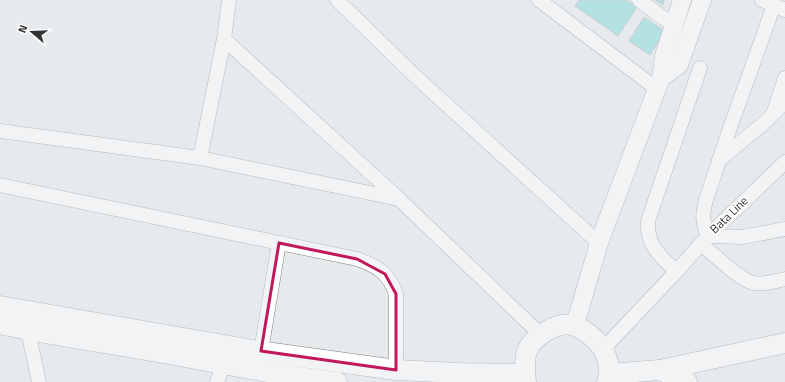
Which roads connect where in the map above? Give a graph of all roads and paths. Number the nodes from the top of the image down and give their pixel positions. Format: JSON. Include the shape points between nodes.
{"nodes":[{"id":1,"x":229,"y":0,"type":"edge"},
{"id":2,"x":337,"y":0,"type":"edge"},
{"id":3,"x":538,"y":0,"type":"edge"},
{"id":4,"x":638,"y":0,"type":"edge"},
{"id":5,"x":682,"y":0,"type":"edge"},
{"id":6,"x":702,"y":0,"type":"edge"},
{"id":7,"x":773,"y":5,"type":"edge"},
{"id":8,"x":673,"y":25,"type":"junction"},
{"id":9,"x":224,"y":39,"type":"junction"},
{"id":10,"x":700,"y":68,"type":"dead end"},
{"id":11,"x":785,"y":78,"type":"edge"},
{"id":12,"x":659,"y":83,"type":"junction"},
{"id":13,"x":785,"y":102,"type":"edge"},
{"id":14,"x":774,"y":112,"type":"junction"},
{"id":15,"x":0,"y":131,"type":"edge"},
{"id":16,"x":200,"y":158,"type":"junction"},
{"id":17,"x":719,"y":160,"type":"junction"},
{"id":18,"x":785,"y":162,"type":"edge"},
{"id":19,"x":0,"y":185,"type":"edge"},
{"id":20,"x":399,"y":199,"type":"junction"},
{"id":21,"x":785,"y":229,"type":"edge"},
{"id":22,"x":704,"y":240,"type":"junction"},
{"id":23,"x":279,"y":242,"type":"junction"},
{"id":24,"x":599,"y":243,"type":"junction"},
{"id":25,"x":676,"y":272,"type":"junction"},
{"id":26,"x":785,"y":279,"type":"edge"},
{"id":27,"x":0,"y":306,"type":"edge"},
{"id":28,"x":0,"y":324,"type":"edge"},
{"id":29,"x":575,"y":325,"type":"junction"},
{"id":30,"x":28,"y":330,"type":"junction"},
{"id":31,"x":540,"y":334,"type":"junction"},
{"id":32,"x":785,"y":343,"type":"edge"},
{"id":33,"x":603,"y":349,"type":"junction"},
{"id":34,"x":261,"y":351,"type":"junction"},
{"id":35,"x":396,"y":370,"type":"junction"},
{"id":36,"x":660,"y":370,"type":"junction"},
{"id":37,"x":220,"y":373,"type":"edge"},
{"id":38,"x":525,"y":378,"type":"edge"},
{"id":39,"x":608,"y":378,"type":"edge"},
{"id":40,"x":39,"y":382,"type":"edge"},
{"id":41,"x":337,"y":382,"type":"edge"},
{"id":42,"x":687,"y":382,"type":"edge"}],
"edges":[{"from":1,"to":9,"type":"street"},
{"from":2,"to":24,"type":"street","via":[[416,77]]},
{"from":3,"to":12,"type":"street"},
{"from":4,"to":8,"type":"street"},
{"from":5,"to":8,"type":"street"},
{"from":6,"to":12,"type":"street","via":[[680,65]]},
{"from":7,"to":17,"type":"street"},
{"from":8,"to":12,"type":"street"},
{"from":9,"to":16,"type":"street"},
{"from":9,"to":20,"type":"street"},
{"from":10,"to":25,"type":"street","via":[[648,221],[647,233],[651,245]]},
{"from":11,"to":14,"type":"street"},
{"from":12,"to":24,"type":"street"},
{"from":13,"to":14,"type":"street"},
{"from":14,"to":17,"type":"street"},
{"from":15,"to":16,"type":"street"},
{"from":16,"to":20,"type":"street"},
{"from":17,"to":22,"type":"street","via":[[703,212]]},
{"from":18,"to":22,"type":"street","name":"Bata Line"},
{"from":19,"to":23,"type":"street"},
{"from":20,"to":31,"type":"street"},
{"from":21,"to":22,"type":"street","via":[[742,237]]},
{"from":22,"to":25,"type":"street","name":"Bata Line"},
{"from":22,"to":26,"type":"street","via":[[742,278],[752,283],[762,284]]},
{"from":23,"to":34,"type":"street"},
{"from":23,"to":35,"type":"street","via":[[357,259],[372,264],[385,274],[393,284],[396,294]]},
{"from":24,"to":29,"type":"street"},
{"from":25,"to":33,"type":"street","name":"Bata Line"},
{"from":27,"to":34,"type":"main road"},
{"from":28,"to":30,"type":"main road"},
{"from":29,"to":31,"type":"main road","via":[[558,325]]},
{"from":29,"to":33,"type":"main road","via":[[593,336]]},
{"from":30,"to":37,"type":"main road","via":[[144,349]]},
{"from":30,"to":40,"type":"street"},
{"from":31,"to":38,"type":"main road","via":[[528,351]]},
{"from":32,"to":36,"type":"main road"},
{"from":33,"to":39,"type":"main road","via":[[608,360]]},
{"from":34,"to":35,"type":"main road"},
{"from":35,"to":38,"type":"main road"},
{"from":36,"to":39,"type":"main road"},
{"from":36,"to":42,"type":"main road"},
{"from":37,"to":41,"type":"main road"}]}
